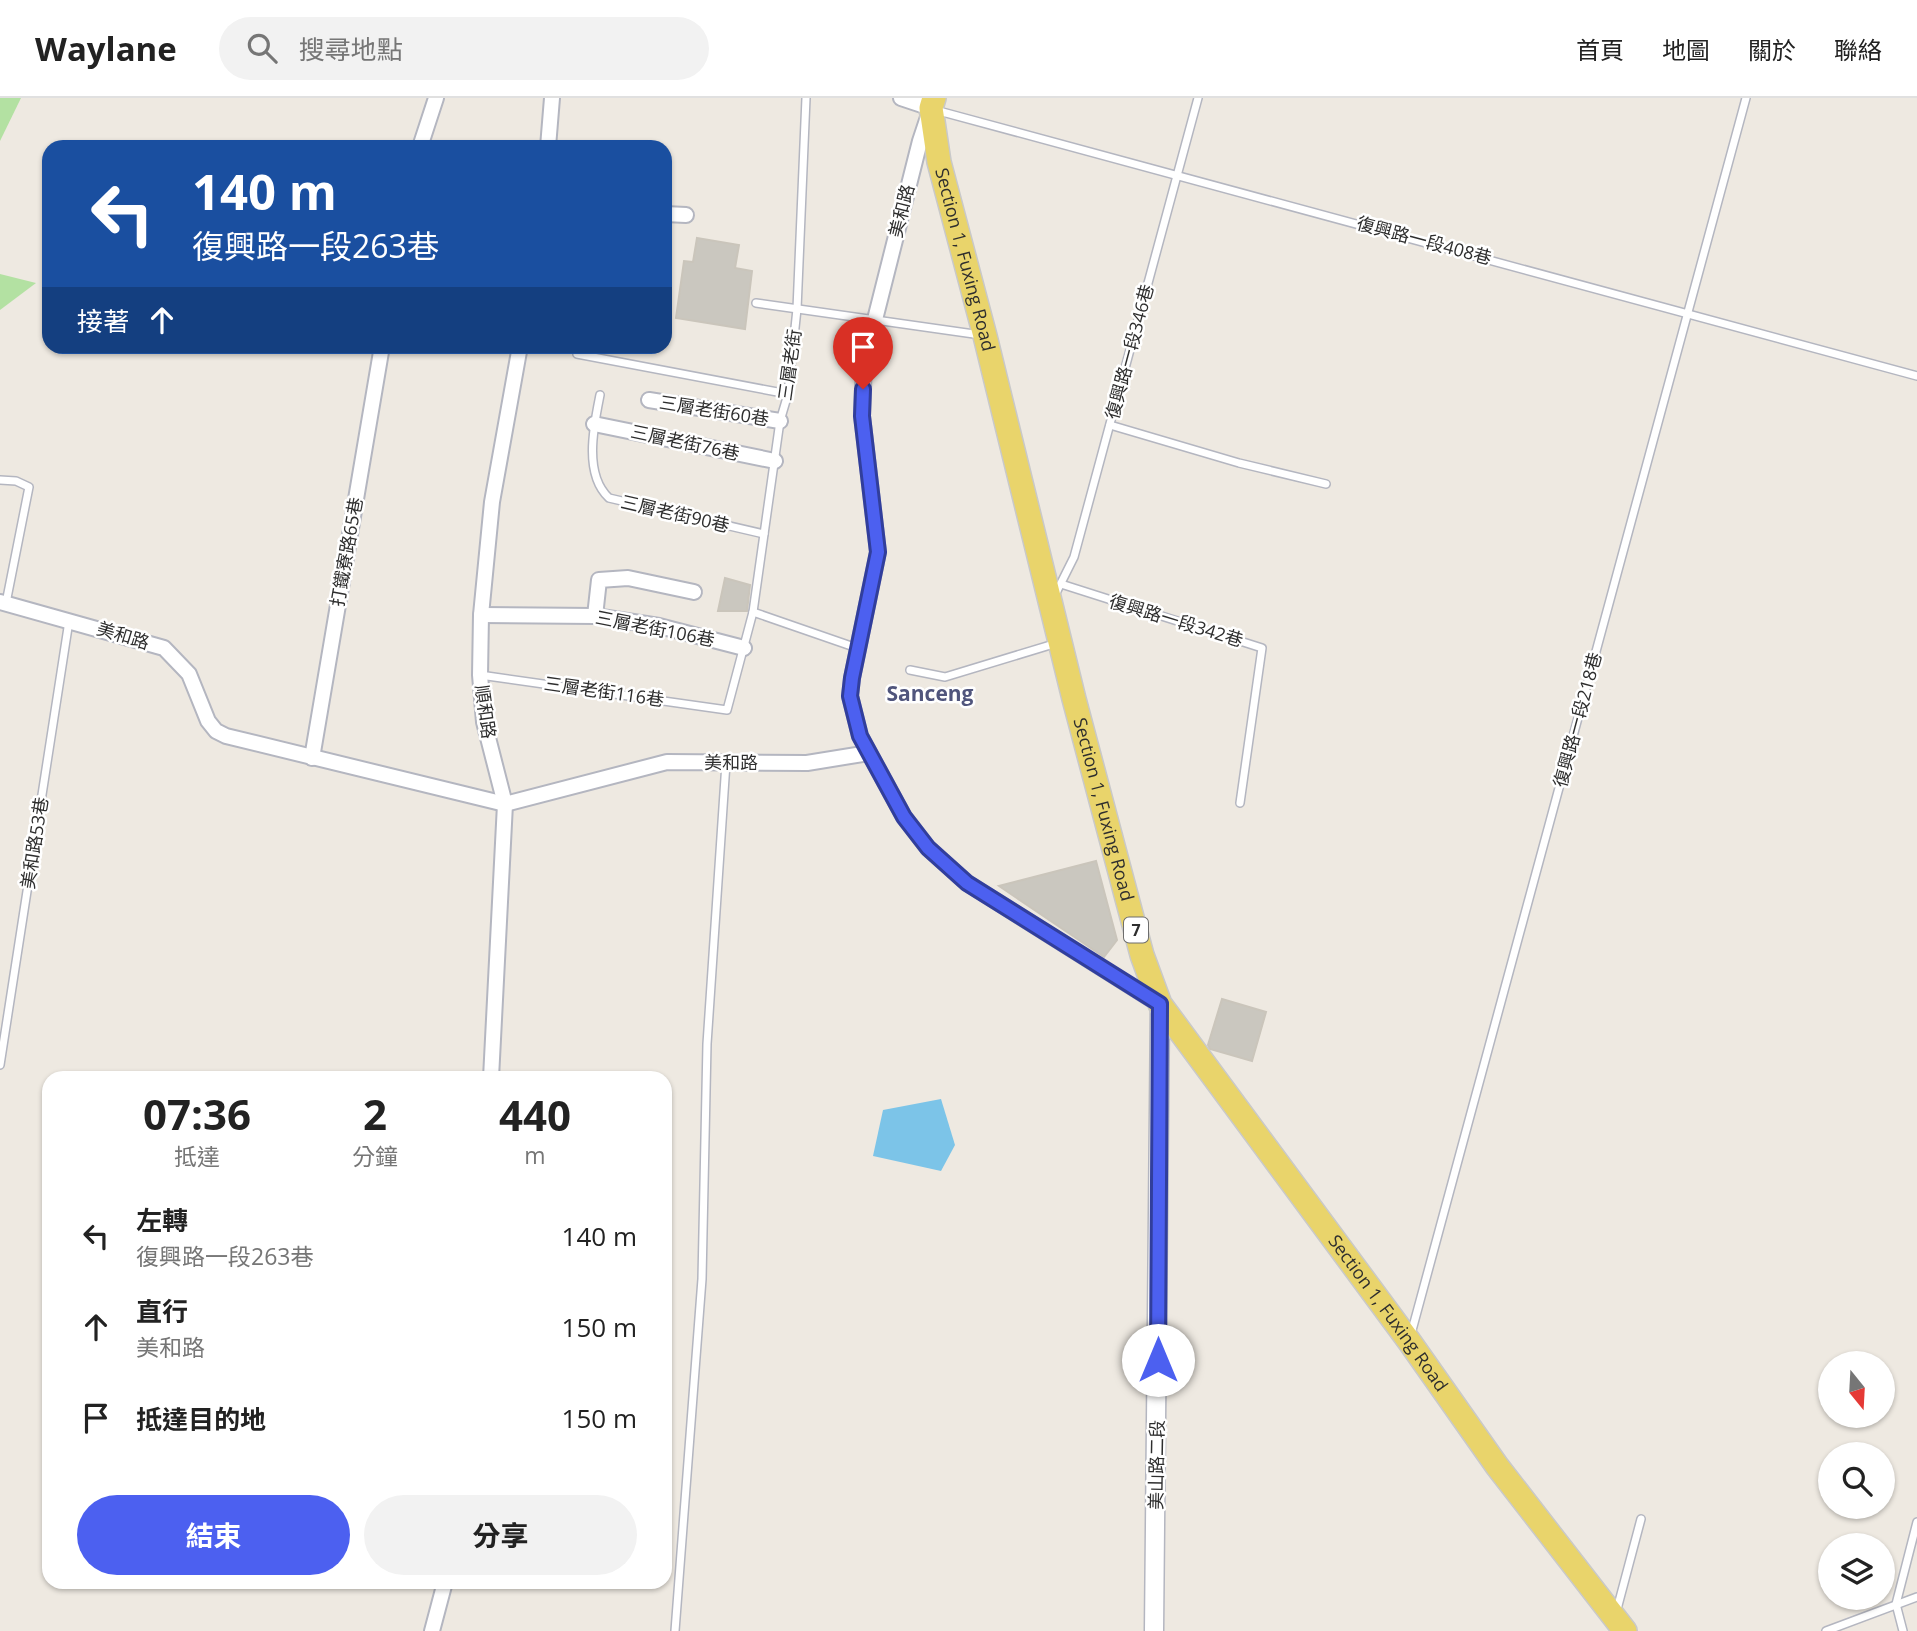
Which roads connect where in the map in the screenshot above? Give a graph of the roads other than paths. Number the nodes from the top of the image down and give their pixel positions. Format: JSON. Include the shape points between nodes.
{"nodes":[{"id":1,"x":436,"y":98,"type":"edge"},
{"id":2,"x":552,"y":98,"type":"edge"},
{"id":3,"x":806,"y":98,"type":"edge"},
{"id":4,"x":901,"y":98,"type":"edge"},
{"id":5,"x":1198,"y":98,"type":"edge"},
{"id":6,"x":1746,"y":98,"type":"edge"},
{"id":7,"x":932,"y":103,"type":"edge"},
{"id":8,"x":423,"y":140,"type":"edge"},
{"id":9,"x":549,"y":140,"type":"edge"},
{"id":10,"x":1178,"y":174,"type":"junction"},
{"id":11,"x":672,"y":214,"type":"edge"},
{"id":12,"x":686,"y":215,"type":"dead end"},
{"id":13,"x":757,"y":303,"type":"dead end"},
{"id":14,"x":797,"y":309,"type":"junction"},
{"id":15,"x":1689,"y":313,"type":"junction"},
{"id":16,"x":875,"y":319,"type":"junction"},
{"id":17,"x":985,"y":336,"type":"junction"},
{"id":18,"x":381,"y":354,"type":"edge"},
{"id":19,"x":519,"y":354,"type":"edge"},
{"id":20,"x":577,"y":354,"type":"dead end"},
{"id":21,"x":1917,"y":376,"type":"edge"},
{"id":22,"x":788,"y":394,"type":"junction"},
{"id":23,"x":600,"y":395,"type":"dead end"},
{"id":24,"x":649,"y":400,"type":"dead end"},
{"id":25,"x":780,"y":421,"type":"junction"},
{"id":26,"x":594,"y":424,"type":"junction"},
{"id":27,"x":1110,"y":425,"type":"junction"},
{"id":28,"x":775,"y":461,"type":"junction"},
{"id":29,"x":0,"y":480,"type":"edge"},
{"id":30,"x":1325,"y":484,"type":"dead end"},
{"id":31,"x":764,"y":534,"type":"junction"},
{"id":32,"x":694,"y":592,"type":"dead end"},
{"id":33,"x":1056,"y":593,"type":"junction"},
{"id":34,"x":3,"y":603,"type":"edge"},
{"id":35,"x":753,"y":611,"type":"junction"},
{"id":36,"x":481,"y":615,"type":"junction"},
{"id":37,"x":595,"y":616,"type":"junction"},
{"id":38,"x":69,"y":620,"type":"junction"},
{"id":39,"x":1061,"y":642,"type":"junction"},
{"id":40,"x":744,"y":648,"type":"junction"},
{"id":41,"x":857,"y":648,"type":"junction"},
{"id":42,"x":910,"y":670,"type":"dead end"},
{"id":43,"x":480,"y":674,"type":"junction"},
{"id":44,"x":727,"y":710,"type":"joint"},
{"id":45,"x":869,"y":753,"type":"junction"},
{"id":46,"x":312,"y":758,"type":"junction"},
{"id":47,"x":726,"y":763,"type":"junction"},
{"id":48,"x":1240,"y":803,"type":"dead end"},
{"id":49,"x":505,"y":804,"type":"junction"},
{"id":50,"x":1160,"y":1004,"type":"junction"},
{"id":51,"x":0,"y":1065,"type":"edge"},
{"id":52,"x":491,"y":1071,"type":"edge"},
{"id":53,"x":1409,"y":1341,"type":"junction"},
{"id":54,"x":1641,"y":1519,"type":"dead end"},
{"id":55,"x":1917,"y":1522,"type":"edge"},
{"id":56,"x":442,"y":1589,"type":"edge"},
{"id":57,"x":1917,"y":1597,"type":"edge"},
{"id":58,"x":1896,"y":1604,"type":"junction"},
{"id":59,"x":1617,"y":1626,"type":"edge"},
{"id":60,"x":432,"y":1631,"type":"edge"},
{"id":61,"x":676,"y":1631,"type":"edge"},
{"id":62,"x":1154,"y":1631,"type":"edge"},
{"id":63,"x":1826,"y":1631,"type":"edge"},
{"id":64,"x":1903,"y":1631,"type":"edge"}],
"edges":[{"from":1,"to":8,"type":"street"},
{"from":2,"to":9,"type":"street"},
{"from":3,"to":14,"type":"lane","name":"三層老街"},
{"from":4,"to":7,"type":"street"},
{"from":5,"to":10,"type":"lane","name":"復興路一段346巷"},
{"from":6,"to":15,"type":"lane","name":"復興路一段218巷"},
{"from":7,"to":10,"type":"lane","name":"復興路一段408巷"},
{"from":7,"to":16,"type":"street","name":"美和路"},
{"from":7,"to":17,"type":"main road","name":"Section 1, Fuxing Road","number":"7","via":[[939,162]]},
{"from":10,"to":15,"type":"lane","name":"復興路一段408巷"},
{"from":10,"to":27,"type":"lane","name":"復興路一段346巷"},
{"from":11,"to":12,"type":"street"},
{"from":13,"to":14,"type":"lane"},
{"from":14,"to":16,"type":"lane"},
{"from":14,"to":22,"type":"lane","name":"三層老街"},
{"from":15,"to":21,"type":"lane","name":"復興路一段408巷"},
{"from":15,"to":53,"type":"lane","name":"復興路一段218巷"},
{"from":16,"to":17,"type":"lane"},
{"from":16,"to":41,"type":"street","name":"美和路","via":[[864,363],[862,416],[878,552]]},
{"from":17,"to":33,"type":"main road","name":"Section 1, Fuxing Road","number":"7"},
{"from":18,"to":46,"type":"street","name":"打鐵寮路65巷"},
{"from":19,"to":36,"type":"street","name":"順和路","via":[[492,502]]},
{"from":20,"to":22,"type":"lane"},
{"from":22,"to":25,"type":"lane","name":"三層老街"},
{"from":23,"to":26,"type":"lane","name":"三層老街90巷"},
{"from":24,"to":25,"type":"street","name":"三層老街60巷"},
{"from":25,"to":28,"type":"lane","name":"三層老街"},
{"from":26,"to":28,"type":"street","name":"三層老街76巷"},
{"from":26,"to":31,"type":"lane","name":"三層老街90巷","via":[[596,473],[609,498]]},
{"from":27,"to":30,"type":"lane"},
{"from":27,"to":33,"type":"lane","name":"復興路一段346巷","via":[[1074,557]]},
{"from":28,"to":31,"type":"lane","name":"三層老街"},
{"from":29,"to":34,"type":"lane","via":[[29,487]]},
{"from":31,"to":35,"type":"lane","name":"三層老街"},
{"from":32,"to":37,"type":"street","via":[[628,578],[599,580]]},
{"from":33,"to":39,"type":"main road","name":"Section 1, Fuxing Road","number":"7"},
{"from":33,"to":48,"type":"lane","name":"復興路一段342巷","via":[[1262,648]]},
{"from":34,"to":38,"type":"street","name":"美和路"},
{"from":35,"to":40,"type":"lane","name":"三層老街"},
{"from":35,"to":41,"type":"lane"},
{"from":36,"to":37,"type":"street","name":"三層老街106巷"},
{"from":36,"to":43,"type":"street","name":"順和路"},
{"from":37,"to":40,"type":"street","name":"三層老街106巷","via":[[659,626]]},
{"from":38,"to":46,"type":"street","name":"美和路","via":[[163,648],[189,674],[216,731]]},
{"from":38,"to":51,"type":"lane","name":"美和路53巷"},
{"from":39,"to":42,"type":"lane","via":[[945,677]]},
{"from":39,"to":50,"type":"main road","name":"Section 1, Fuxing Road","number":"7","via":[[1142,955]]},
{"from":40,"to":44,"type":"lane","name":"三層老街"},
{"from":41,"to":45,"type":"street","name":"美和路","via":[[850,696]]},
{"from":43,"to":44,"type":"lane","name":"三層老街116巷"},
{"from":43,"to":49,"type":"street","name":"順和路","via":[[484,722]]},
{"from":45,"to":47,"type":"street","name":"美和路","via":[[807,763]]},
{"from":45,"to":50,"type":"street","via":[[904,817],[928,848],[967,883]]},
{"from":46,"to":49,"type":"street","name":"美和路"},
{"from":47,"to":49,"type":"street","name":"美和路","via":[[667,762]]},
{"from":47,"to":61,"type":"lane","via":[[707,1044],[702,1279]]},
{"from":49,"to":52,"type":"street","name":"順和路"},
{"from":50,"to":53,"type":"main road","name":"Section 1, Fuxing Road","number":"7"},
{"from":50,"to":62,"type":"street","name":"美山路二段"},
{"from":53,"to":59,"type":"main road","name":"Section 1, Fuxing Road","number":"7"},
{"from":54,"to":59,"type":"lane"},
{"from":55,"to":58,"type":"lane"},
{"from":56,"to":60,"type":"street"},
{"from":57,"to":58,"type":"lane"},
{"from":58,"to":63,"type":"lane"},
{"from":58,"to":64,"type":"lane"}]}
